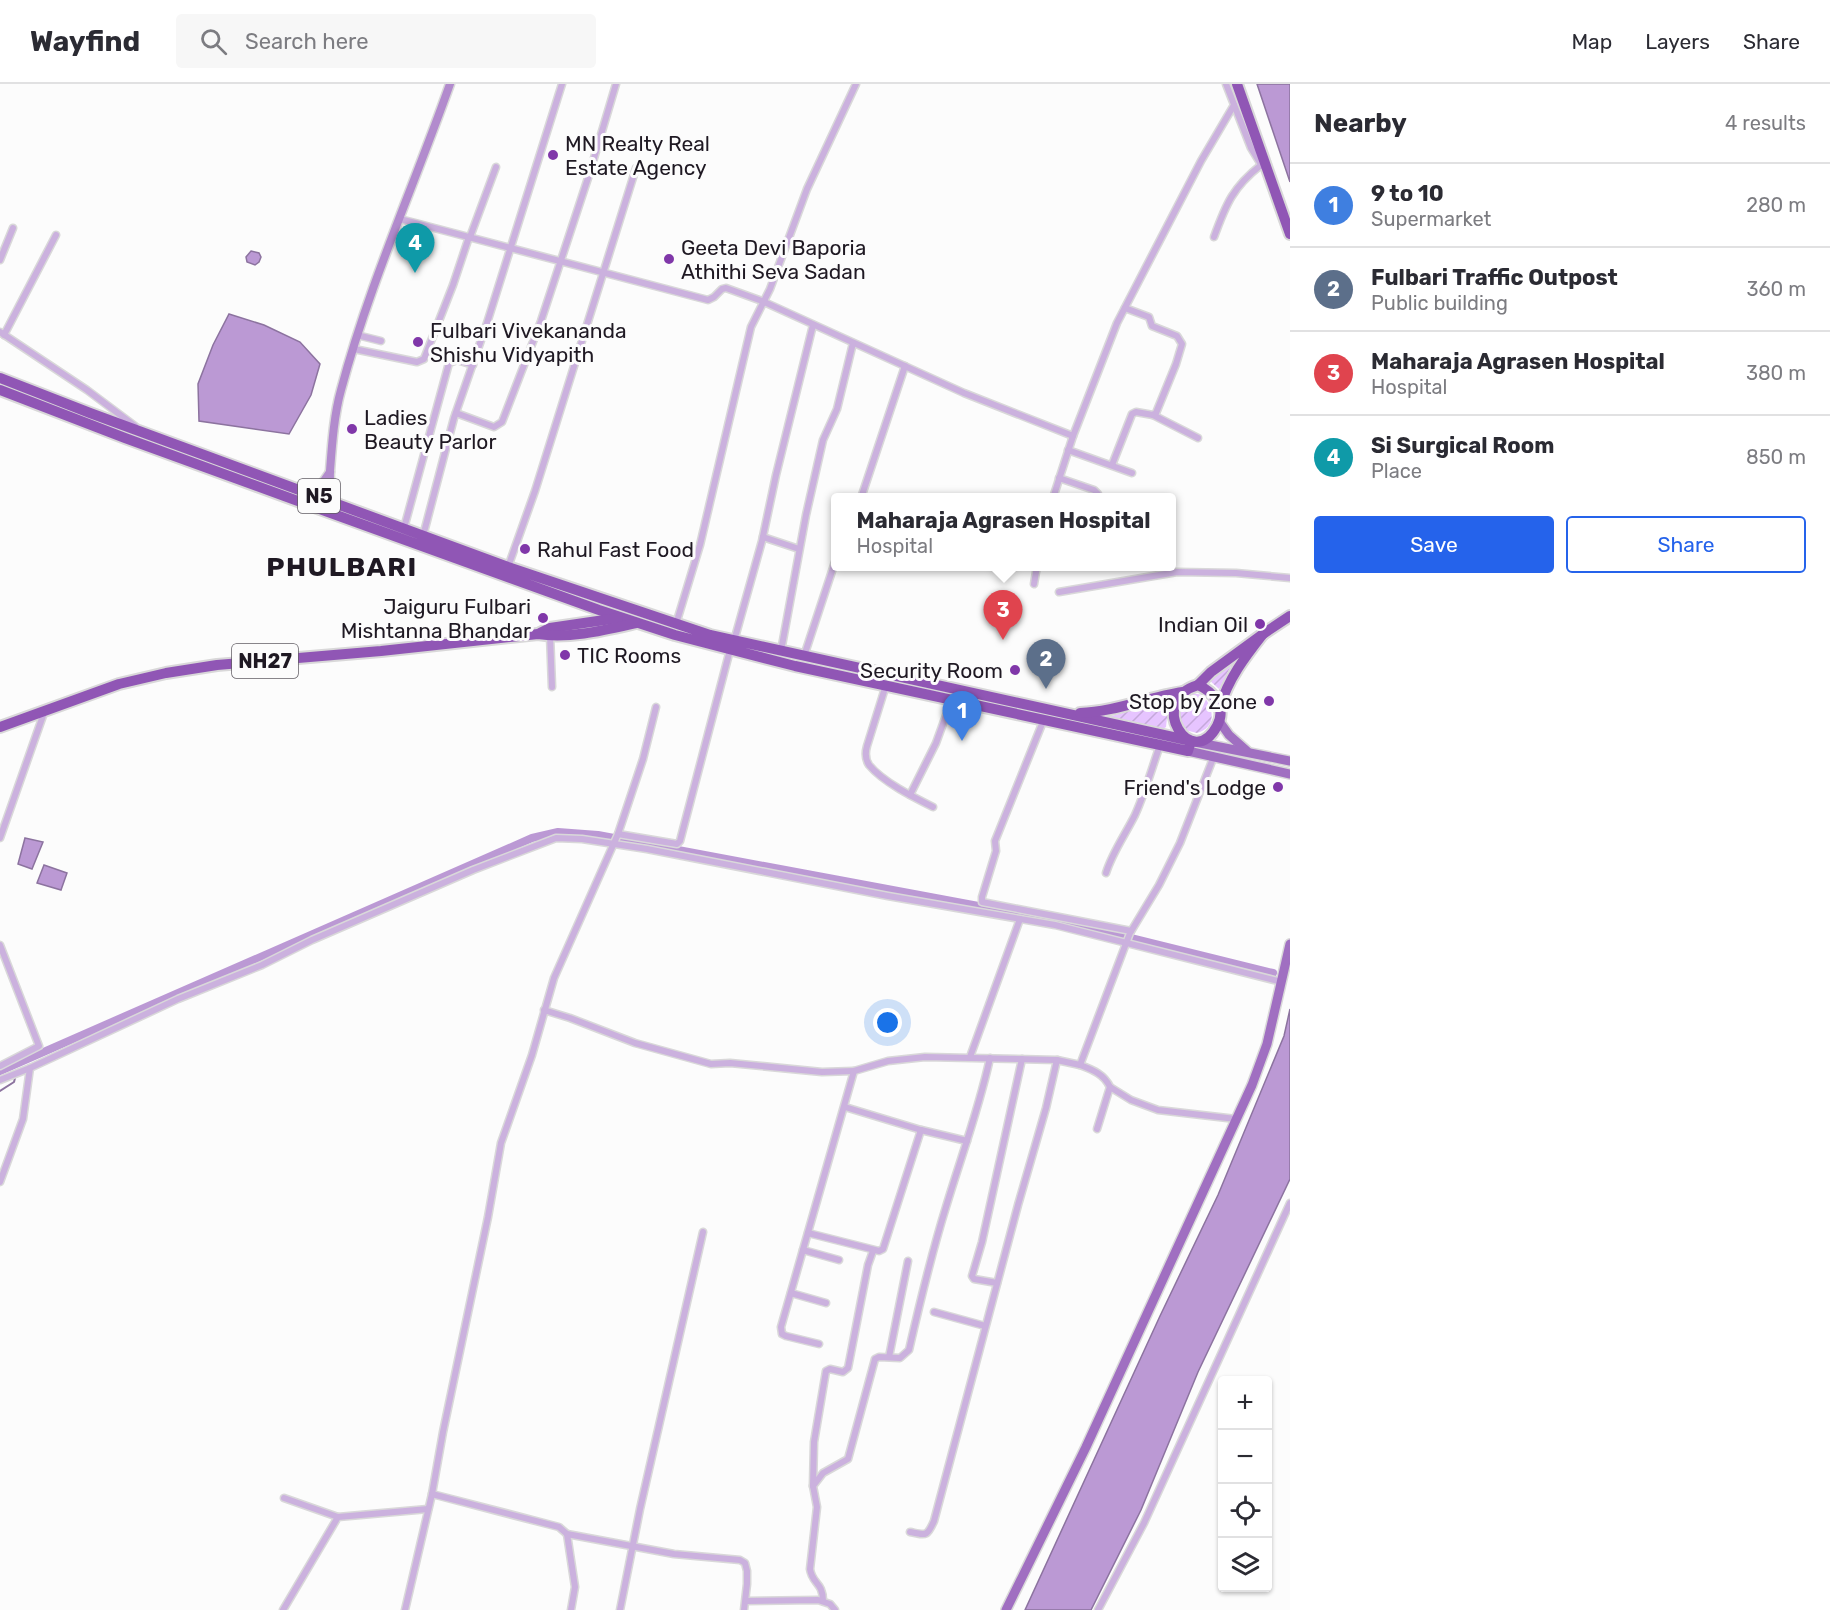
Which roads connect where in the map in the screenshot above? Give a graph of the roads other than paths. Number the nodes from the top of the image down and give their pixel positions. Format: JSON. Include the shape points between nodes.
{"nodes":[{"id":1,"x":450,"y":84,"type":"edge"},
{"id":2,"x":562,"y":84,"type":"edge"},
{"id":3,"x":616,"y":84,"type":"edge"},
{"id":4,"x":856,"y":84,"type":"edge"},
{"id":5,"x":1227,"y":84,"type":"edge"},
{"id":6,"x":1237,"y":84,"type":"edge"},
{"id":7,"x":1234,"y":105,"type":"junction"},
{"id":8,"x":1261,"y":165,"type":"junction"},
{"id":9,"x":496,"y":167,"type":"dead end"},
{"id":10,"x":636,"y":168,"type":"dead end"},
{"id":11,"x":1268,"y":175,"type":"junction"},
{"id":12,"x":400,"y":219,"type":"junction"},
{"id":13,"x":14,"y":228,"type":"dead end"},
{"id":14,"x":1290,"y":234,"type":"edge"},
{"id":15,"x":56,"y":235,"type":"dead end"},
{"id":16,"x":469,"y":237,"type":"junction"},
{"id":17,"x":1214,"y":237,"type":"dead end"},
{"id":18,"x":510,"y":248,"type":"junction"},
{"id":19,"x":0,"y":260,"type":"edge"},
{"id":20,"x":561,"y":260,"type":"junction"},
{"id":21,"x":605,"y":271,"type":"junction"},
{"id":22,"x":762,"y":301,"type":"junction"},
{"id":23,"x":1125,"y":308,"type":"junction"},
{"id":24,"x":813,"y":324,"type":"junction"},
{"id":25,"x":2,"y":334,"type":"edge"},
{"id":26,"x":357,"y":335,"type":"junction"},
{"id":27,"x":381,"y":341,"type":"dead end"},
{"id":28,"x":854,"y":343,"type":"junction"},
{"id":29,"x":354,"y":349,"type":"junction"},
{"id":30,"x":473,"y":365,"type":"junction"},
{"id":31,"x":905,"y":366,"type":"junction"},
{"id":32,"x":0,"y":378,"type":"edge"},
{"id":33,"x":0,"y":390,"type":"edge"},
{"id":34,"x":456,"y":414,"type":"junction"},
{"id":35,"x":1153,"y":416,"type":"junction"},
{"id":36,"x":141,"y":431,"type":"junction"},
{"id":37,"x":1073,"y":436,"type":"junction"},
{"id":38,"x":1198,"y":438,"type":"dead end"},
{"id":39,"x":1068,"y":450,"type":"junction"},
{"id":40,"x":1112,"y":465,"type":"junction"},
{"id":41,"x":330,"y":472,"type":"junction"},
{"id":42,"x":1132,"y":473,"type":"dead end"},
{"id":43,"x":1059,"y":478,"type":"junction"},
{"id":44,"x":863,"y":493,"type":"edge"},
{"id":45,"x":1054,"y":493,"type":"edge"},
{"id":46,"x":1097,"y":493,"type":"edge"},
{"id":47,"x":314,"y":501,"type":"junction"},
{"id":48,"x":331,"y":501,"type":"junction"},
{"id":49,"x":327,"y":512,"type":"junction"},
{"id":50,"x":404,"y":528,"type":"junction"},
{"id":51,"x":423,"y":536,"type":"junction"},
{"id":52,"x":763,"y":537,"type":"junction"},
{"id":53,"x":800,"y":549,"type":"junction"},
{"id":54,"x":508,"y":567,"type":"junction"},
{"id":55,"x":832,"y":571,"type":"edge"},
{"id":56,"x":1036,"y":571,"type":"edge"},
{"id":57,"x":1290,"y":578,"type":"edge"},
{"id":58,"x":1034,"y":584,"type":"dead end"},
{"id":59,"x":1059,"y":591,"type":"dead end"},
{"id":60,"x":578,"y":602,"type":"junction"},
{"id":61,"x":1290,"y":616,"type":"edge"},
{"id":62,"x":621,"y":617,"type":"junction"},
{"id":63,"x":639,"y":617,"type":"junction"},
{"id":64,"x":676,"y":624,"type":"junction"},
{"id":65,"x":572,"y":625,"type":"junction"},
{"id":66,"x":550,"y":632,"type":"junction"},
{"id":67,"x":1263,"y":634,"type":"junction"},
{"id":68,"x":732,"y":646,"type":"junction"},
{"id":69,"x":781,"y":652,"type":"junction"},
{"id":70,"x":803,"y":657,"type":"junction"},
{"id":71,"x":886,"y":685,"type":"junction"},
{"id":72,"x":1198,"y":685,"type":"junction"},
{"id":73,"x":552,"y":687,"type":"dead end"},
{"id":74,"x":1183,"y":692,"type":"junction"},
{"id":75,"x":952,"y":699,"type":"junction"},
{"id":76,"x":656,"y":707,"type":"dead end"},
{"id":77,"x":1220,"y":707,"type":"junction"},
{"id":78,"x":45,"y":710,"type":"junction"},
{"id":79,"x":1061,"y":714,"type":"junction"},
{"id":80,"x":1044,"y":719,"type":"junction"},
{"id":81,"x":1219,"y":721,"type":"junction"},
{"id":82,"x":0,"y":727,"type":"edge"},
{"id":83,"x":1160,"y":745,"type":"junction"},
{"id":84,"x":1189,"y":746,"type":"junction"},
{"id":85,"x":1248,"y":753,"type":"junction"},
{"id":86,"x":1214,"y":756,"type":"junction"},
{"id":87,"x":1290,"y":761,"type":"edge"},
{"id":88,"x":1290,"y":774,"type":"edge"},
{"id":89,"x":910,"y":795,"type":"junction"},
{"id":90,"x":933,"y":807,"type":"dead end"},
{"id":91,"x":618,"y":834,"type":"junction"},
{"id":92,"x":0,"y":838,"type":"edge"},
{"id":93,"x":614,"y":844,"type":"junction"},
{"id":94,"x":1106,"y":873,"type":"dead end"},
{"id":95,"x":1020,"y":919,"type":"junction"},
{"id":96,"x":1131,"y":932,"type":"junction"},
{"id":97,"x":1127,"y":942,"type":"junction"},
{"id":98,"x":1290,"y":944,"type":"edge"},
{"id":99,"x":0,"y":945,"type":"edge"},
{"id":100,"x":1281,"y":982,"type":"junction"},
{"id":101,"x":544,"y":1010,"type":"junction"},
{"id":102,"x":970,"y":1057,"type":"junction"},
{"id":103,"x":990,"y":1058,"type":"junction"},
{"id":104,"x":1022,"y":1059,"type":"junction"},
{"id":105,"x":1057,"y":1060,"type":"junction"},
{"id":106,"x":1080,"y":1065,"type":"junction"},
{"id":107,"x":0,"y":1066,"type":"edge"},
{"id":108,"x":30,"y":1068,"type":"junction"},
{"id":109,"x":854,"y":1071,"type":"junction"},
{"id":110,"x":0,"y":1080,"type":"edge"},
{"id":111,"x":1110,"y":1087,"type":"junction"},
{"id":112,"x":845,"y":1107,"type":"junction"},
{"id":113,"x":1236,"y":1119,"type":"junction"},
{"id":114,"x":1097,"y":1129,"type":"dead end"},
{"id":115,"x":921,"y":1130,"type":"junction"},
{"id":116,"x":967,"y":1141,"type":"junction"},
{"id":117,"x":0,"y":1182,"type":"edge"},
{"id":118,"x":1290,"y":1203,"type":"edge"},
{"id":119,"x":703,"y":1232,"type":"dead end"},
{"id":120,"x":808,"y":1233,"type":"junction"},
{"id":121,"x":803,"y":1250,"type":"junction"},
{"id":122,"x":873,"y":1251,"type":"junction"},
{"id":123,"x":839,"y":1260,"type":"dead end"},
{"id":124,"x":908,"y":1261,"type":"dead end"},
{"id":125,"x":997,"y":1283,"type":"junction"},
{"id":126,"x":791,"y":1293,"type":"junction"},
{"id":127,"x":826,"y":1303,"type":"dead end"},
{"id":128,"x":934,"y":1312,"type":"dead end"},
{"id":129,"x":986,"y":1326,"type":"junction"},
{"id":130,"x":819,"y":1344,"type":"dead end"},
{"id":131,"x":889,"y":1357,"type":"junction"},
{"id":132,"x":813,"y":1486,"type":"junction"},
{"id":133,"x":432,"y":1494,"type":"junction"},
{"id":134,"x":284,"y":1498,"type":"dead end"},
{"id":135,"x":428,"y":1509,"type":"junction"},
{"id":136,"x":338,"y":1516,"type":"junction"},
{"id":137,"x":910,"y":1532,"type":"dead end"},
{"id":138,"x":567,"y":1534,"type":"junction"},
{"id":139,"x":633,"y":1547,"type":"junction"},
{"id":140,"x":746,"y":1601,"type":"junction"},
{"id":141,"x":823,"y":1601,"type":"junction"},
{"id":142,"x":284,"y":1610,"type":"edge"},
{"id":143,"x":405,"y":1610,"type":"edge"},
{"id":144,"x":571,"y":1610,"type":"edge"},
{"id":145,"x":620,"y":1610,"type":"edge"},
{"id":146,"x":744,"y":1610,"type":"edge"},
{"id":147,"x":835,"y":1610,"type":"edge"},
{"id":148,"x":1006,"y":1610,"type":"edge"},
{"id":149,"x":1098,"y":1610,"type":"edge"}],
"edges":[{"from":1,"to":12,"type":"main road"},
{"from":2,"to":18,"type":"street"},
{"from":3,"to":20,"type":"street"},
{"from":4,"to":22,"type":"street","via":[[807,189]]},
{"from":5,"to":7,"type":"street"},
{"from":6,"to":11,"type":"highway"},
{"from":7,"to":8,"type":"street"},
{"from":7,"to":23,"type":"street"},
{"from":8,"to":11,"type":"street"},
{"from":8,"to":17,"type":"street","via":[[1235,190]]},
{"from":9,"to":16,"type":"street"},
{"from":10,"to":21,"type":"street"},
{"from":11,"to":14,"type":"highway"},
{"from":12,"to":16,"type":"street"},
{"from":12,"to":26,"type":"main road"},
{"from":13,"to":19,"type":"street"},
{"from":15,"to":25,"type":"street"},
{"from":16,"to":18,"type":"street"},
{"from":16,"to":29,"type":"street","via":[[424,359],[417,362]]},
{"from":18,"to":20,"type":"street"},
{"from":18,"to":30,"type":"street"},
{"from":20,"to":21,"type":"street"},
{"from":20,"to":34,"type":"street","via":[[502,422],[494,427]]},
{"from":21,"to":22,"type":"street","via":[[708,300],[724,288]]},
{"from":21,"to":54,"type":"street"},
{"from":22,"to":24,"type":"street"},
{"from":22,"to":64,"type":"street","via":[[751,327],[700,545]]},
{"from":23,"to":35,"type":"street","via":[[1149,317],[1152,326],[1182,342]]},
{"from":23,"to":37,"type":"street"},
{"from":24,"to":28,"type":"street"},
{"from":24,"to":52,"type":"street"},
{"from":25,"to":36,"type":"street"},
{"from":26,"to":27,"type":"street"},
{"from":26,"to":29,"type":"main road"},
{"from":28,"to":31,"type":"street"},
{"from":28,"to":53,"type":"street","via":[[837,409],[823,440]]},
{"from":29,"to":41,"type":"main road","via":[[336,413]]},
{"from":30,"to":34,"type":"street"},
{"from":30,"to":50,"type":"street","via":[[457,360],[449,363]]},
{"from":31,"to":37,"type":"street"},
{"from":31,"to":44,"type":"street"},
{"from":32,"to":36,"type":"highway","number":"N5"},
{"from":33,"to":47,"type":"highway","number":"N5","via":[[115,434]]},
{"from":34,"to":51,"type":"street"},
{"from":35,"to":38,"type":"street"},
{"from":35,"to":40,"type":"street","via":[[1131,414]]},
{"from":36,"to":47,"type":"highway","number":"N5"},
{"from":37,"to":39,"type":"street"},
{"from":39,"to":40,"type":"street"},
{"from":39,"to":43,"type":"street"},
{"from":40,"to":42,"type":"street"},
{"from":41,"to":47,"type":"main road"},
{"from":41,"to":48,"type":"main road"},
{"from":43,"to":45,"type":"street"},
{"from":43,"to":46,"type":"street"},
{"from":47,"to":48,"type":"highway","number":"N5"},
{"from":47,"to":49,"type":"highway","number":"N5"},
{"from":48,"to":49,"type":"main road"},
{"from":48,"to":50,"type":"highway","number":"N5"},
{"from":49,"to":60,"type":"highway","number":"N5"},
{"from":50,"to":51,"type":"highway","number":"N5"},
{"from":51,"to":54,"type":"highway","number":"N5"},
{"from":52,"to":53,"type":"street"},
{"from":52,"to":68,"type":"street"},
{"from":53,"to":69,"type":"street"},
{"from":54,"to":63,"type":"highway","number":"N5"},
{"from":55,"to":70,"type":"street"},
{"from":56,"to":58,"type":"street"},
{"from":57,"to":59,"type":"street","via":[[1179,572]]},
{"from":60,"to":62,"type":"highway","number":"N5"},
{"from":60,"to":65,"type":"highway"},
{"from":61,"to":67,"type":"highway","number":"NH27"},
{"from":62,"to":63,"type":"highway","number":"NH27"},
{"from":62,"to":65,"type":"highway","number":"NH27"},
{"from":63,"to":64,"type":"highway","number":"NH27"},
{"from":63,"to":66,"type":"highway","number":"NH27"},
{"from":63,"to":68,"type":"highway","number":"NH27"},
{"from":64,"to":68,"type":"highway","number":"NH27"},
{"from":65,"to":66,"type":"highway","number":"NH27"},
{"from":66,"to":73,"type":"street"},
{"from":66,"to":78,"type":"highway","number":"NH27","via":[[165,673],[119,684]]},
{"from":67,"to":72,"type":"highway","number":"NH27"},
{"from":67,"to":77,"type":"highway","number":"NH27","via":[[1240,663]]},
{"from":68,"to":69,"type":"highway","number":"NH27"},
{"from":68,"to":71,"type":"highway","number":"NH27"},
{"from":68,"to":91,"type":"street","via":[[680,842]]},
{"from":69,"to":70,"type":"highway","number":"NH27"},
{"from":70,"to":79,"type":"highway","number":"NH27"},
{"from":71,"to":75,"type":"highway","number":"NH27"},
{"from":71,"to":89,"type":"street","via":[[865,755],[868,764]]},
{"from":72,"to":74,"type":"highway","number":"NH27"},
{"from":72,"to":77,"type":"highway","via":[[1212,694]]},
{"from":74,"to":79,"type":"highway","number":"NH27","via":[[1108,711]]},
{"from":74,"to":84,"type":"highway","via":[[1175,708],[1175,724]]},
{"from":75,"to":80,"type":"highway","number":"NH27"},
{"from":75,"to":89,"type":"street"},
{"from":76,"to":91,"type":"street"},
{"from":77,"to":81,"type":"highway","number":"NH27"},
{"from":78,"to":82,"type":"highway","number":"NH27"},
{"from":78,"to":92,"type":"street"},
{"from":79,"to":84,"type":"highway","number":"NH27"},
{"from":80,"to":83,"type":"highway","number":"NH27"},
{"from":80,"to":96,"type":"street","via":[[997,835],[982,902]]},
{"from":81,"to":84,"type":"highway","via":[[1206,738]]},
{"from":81,"to":85,"type":"main road"},
{"from":83,"to":84,"type":"highway","number":"NH27"},
{"from":83,"to":94,"type":"street","via":[[1136,812]]},
{"from":84,"to":85,"type":"main road"},
{"from":84,"to":86,"type":"main road"},
{"from":85,"to":87,"type":"main road"},
{"from":86,"to":88,"type":"main road"},
{"from":86,"to":96,"type":"street","via":[[1180,843]]},
{"from":89,"to":90,"type":"street"},
{"from":91,"to":93,"type":"street"},
{"from":93,"to":95,"type":"street"},
{"from":93,"to":101,"type":"street","via":[[554,978]]},
{"from":93,"to":108,"type":"street","via":[[556,838],[512,853]]},
{"from":95,"to":97,"type":"street"},
{"from":95,"to":102,"type":"street"},
{"from":96,"to":97,"type":"street"},
{"from":97,"to":100,"type":"street"},
{"from":97,"to":106,"type":"street"},
{"from":98,"to":100,"type":"main road"},
{"from":99,"to":107,"type":"street","via":[[39,1046]]},
{"from":100,"to":113,"type":"main road","via":[[1267,1044]]},
{"from":101,"to":109,"type":"street","via":[[635,1043],[711,1064]]},
{"from":101,"to":133,"type":"street","via":[[501,1143]]},
{"from":102,"to":103,"type":"street"},
{"from":102,"to":109,"type":"street","via":[[888,1061]]},
{"from":103,"to":104,"type":"street"},
{"from":103,"to":116,"type":"street"},
{"from":104,"to":105,"type":"street"},
{"from":104,"to":125,"type":"street","via":[[972,1276]]},
{"from":105,"to":106,"type":"street"},
{"from":105,"to":125,"type":"street"},
{"from":106,"to":111,"type":"street","via":[[1100,1073]]},
{"from":108,"to":110,"type":"street"},
{"from":108,"to":117,"type":"street","via":[[23,1119]]},
{"from":109,"to":112,"type":"street"},
{"from":111,"to":113,"type":"street","via":[[1158,1110]]},
{"from":111,"to":114,"type":"street"},
{"from":112,"to":115,"type":"street"},
{"from":112,"to":120,"type":"street"},
{"from":113,"to":148,"type":"main road","via":[[1086,1447]]},
{"from":115,"to":116,"type":"street"},
{"from":115,"to":122,"type":"street","via":[[883,1249]]},
{"from":116,"to":131,"type":"street","via":[[925,1277],[909,1350],[900,1358]]},
{"from":118,"to":149,"type":"street","via":[[1144,1523]]},
{"from":119,"to":139,"type":"street"},
{"from":120,"to":121,"type":"street"},
{"from":120,"to":122,"type":"street"},
{"from":121,"to":123,"type":"street"},
{"from":121,"to":126,"type":"street"},
{"from":122,"to":132,"type":"street","via":[[848,1368],[843,1372],[826,1371],[814,1442]]},
{"from":124,"to":131,"type":"street"},
{"from":125,"to":129,"type":"street"},
{"from":126,"to":127,"type":"street"},
{"from":126,"to":130,"type":"street","via":[[782,1334]]},
{"from":128,"to":129,"type":"street"},
{"from":129,"to":137,"type":"street","via":[[934,1521],[925,1535]]},
{"from":131,"to":132,"type":"street","via":[[879,1357],[872,1364],[848,1459],[823,1473]]},
{"from":132,"to":141,"type":"street","via":[[817,1507],[810,1569],[822,1587]]},
{"from":133,"to":135,"type":"street"},
{"from":133,"to":138,"type":"street","via":[[560,1527]]},
{"from":134,"to":136,"type":"street"},
{"from":135,"to":136,"type":"street"},
{"from":135,"to":143,"type":"street"},
{"from":136,"to":142,"type":"street"},
{"from":138,"to":139,"type":"street"},
{"from":138,"to":144,"type":"street","via":[[575,1587]]},
{"from":139,"to":140,"type":"street","via":[[740,1560],[747,1571]]},
{"from":139,"to":145,"type":"street"},
{"from":140,"to":141,"type":"street"},
{"from":140,"to":146,"type":"street"},
{"from":141,"to":147,"type":"street"}]}
